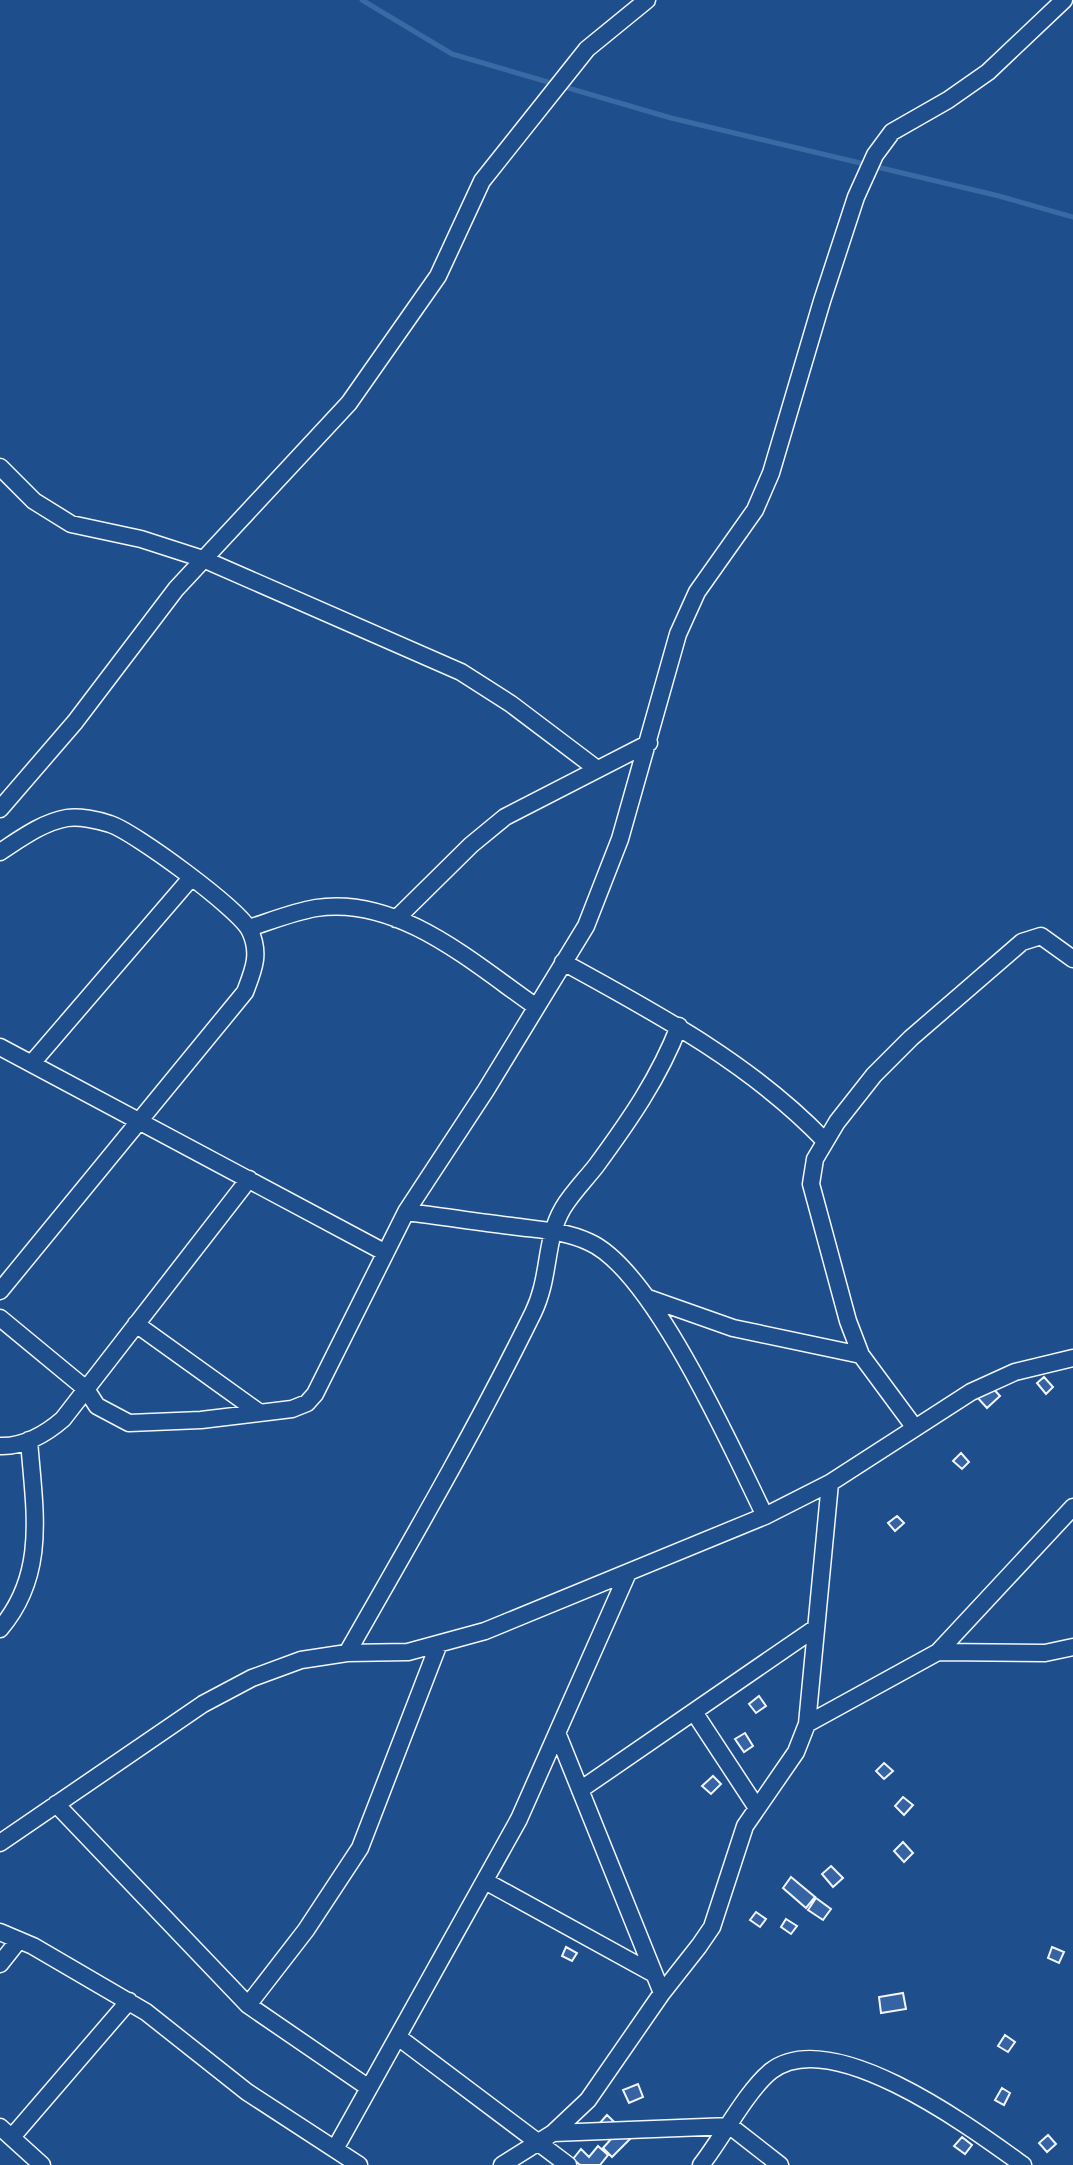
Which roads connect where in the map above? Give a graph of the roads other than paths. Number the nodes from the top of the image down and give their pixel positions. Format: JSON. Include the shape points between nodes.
{"nodes":[{"id":1,"x":647,"y":0,"type":"edge"},
{"id":2,"x":1064,"y":0,"type":"edge"},
{"id":3,"x":0,"y":467,"type":"edge"},
{"id":4,"x":203,"y":559,"type":"junction"},
{"id":5,"x":649,"y":743,"type":"junction"},
{"id":6,"x":597,"y":769,"type":"junction"},
{"id":7,"x":0,"y":809,"type":"edge"},
{"id":8,"x":0,"y":852,"type":"edge"},
{"id":9,"x":191,"y":878,"type":"junction"},
{"id":10,"x":396,"y":919,"type":"junction"},
{"id":11,"x":249,"y":928,"type":"junction"},
{"id":12,"x":1073,"y":959,"type":"edge"},
{"id":13,"x":563,"y":962,"type":"junction"},
{"id":14,"x":535,"y":1006,"type":"junction"},
{"id":15,"x":679,"y":1026,"type":"junction"},
{"id":16,"x":0,"y":1046,"type":"edge"},
{"id":17,"x":32,"y":1063,"type":"junction"},
{"id":18,"x":140,"y":1122,"type":"junction"},
{"id":19,"x":824,"y":1140,"type":"junction"},
{"id":20,"x":250,"y":1179,"type":"junction"},
{"id":21,"x":406,"y":1212,"type":"junction"},
{"id":22,"x":552,"y":1230,"type":"junction"},
{"id":23,"x":384,"y":1251,"type":"junction"},
{"id":24,"x":0,"y":1291,"type":"edge"},
{"id":25,"x":648,"y":1298,"type":"junction"},
{"id":26,"x":0,"y":1318,"type":"edge"},
{"id":27,"x":136,"y":1324,"type":"junction"},
{"id":28,"x":861,"y":1355,"type":"junction"},
{"id":29,"x":1073,"y":1357,"type":"edge"},
{"id":30,"x":86,"y":1389,"type":"junction"},
{"id":31,"x":260,"y":1413,"type":"junction"},
{"id":32,"x":915,"y":1428,"type":"junction"},
{"id":33,"x":29,"y":1440,"type":"junction"},
{"id":34,"x":0,"y":1446,"type":"edge"},
{"id":35,"x":831,"y":1483,"type":"junction"},
{"id":36,"x":1073,"y":1507,"type":"edge"},
{"id":37,"x":765,"y":1516,"type":"junction"},
{"id":38,"x":627,"y":1575,"type":"junction"},
{"id":39,"x":0,"y":1629,"type":"edge"},
{"id":40,"x":814,"y":1629,"type":"junction"},
{"id":41,"x":438,"y":1646,"type":"junction"},
{"id":42,"x":1073,"y":1647,"type":"edge"},
{"id":43,"x":938,"y":1652,"type":"junction"},
{"id":44,"x":347,"y":1653,"type":"junction"},
{"id":45,"x":694,"y":1712,"type":"junction"},
{"id":46,"x":807,"y":1724,"type":"junction"},
{"id":47,"x":558,"y":1735,"type":"junction"},
{"id":48,"x":580,"y":1790,"type":"junction"},
{"id":49,"x":55,"y":1804,"type":"junction"},
{"id":50,"x":757,"y":1808,"type":"junction"},
{"id":51,"x":0,"y":1843,"type":"edge"},
{"id":52,"x":485,"y":1881,"type":"junction"},
{"id":53,"x":0,"y":1932,"type":"edge"},
{"id":54,"x":19,"y":1940,"type":"junction"},
{"id":55,"x":0,"y":1964,"type":"edge"},
{"id":56,"x":654,"y":1974,"type":"junction"},
{"id":57,"x":662,"y":1993,"type":"junction"},
{"id":58,"x":129,"y":2001,"type":"junction"},
{"id":59,"x":248,"y":2005,"type":"junction"},
{"id":60,"x":398,"y":2037,"type":"junction"},
{"id":61,"x":369,"y":2088,"type":"junction"},
{"id":62,"x":730,"y":2126,"type":"junction"},
{"id":63,"x":6,"y":2132,"type":"edge"},
{"id":64,"x":546,"y":2137,"type":"junction"},
{"id":65,"x":335,"y":2149,"type":"junction"},
{"id":66,"x":24,"y":2159,"type":"edge"},
{"id":67,"x":42,"y":2165,"type":"edge"},
{"id":68,"x":359,"y":2165,"type":"edge"},
{"id":69,"x":502,"y":2165,"type":"edge"},
{"id":70,"x":568,"y":2165,"type":"edge"},
{"id":71,"x":701,"y":2165,"type":"edge"},
{"id":72,"x":780,"y":2165,"type":"edge"},
{"id":73,"x":1023,"y":2165,"type":"edge"}],
"edges":[{"from":1,"to":4,"type":"street","via":[[587,49],[482,181],[438,276],[349,403]]},
{"from":2,"to":5,"type":"street","via":[[988,72],[892,132],[875,155],[856,197],[771,473],[755,510],[697,592],[678,634]]},
{"from":3,"to":4,"type":"street","via":[[34,501],[71,524]]},
{"from":4,"to":6,"type":"street","via":[[461,672]]},
{"from":4,"to":7,"type":"street"},
{"from":5,"to":6,"type":"street"},
{"from":5,"to":13,"type":"street","via":[[620,839],[586,926]]},
{"from":6,"to":10,"type":"street","via":[[505,817]]},
{"from":8,"to":9,"type":"street","via":[[38,829],[68,818],[90,820],[111,824]]},
{"from":9,"to":11,"type":"street"},
{"from":9,"to":17,"type":"street"},
{"from":10,"to":11,"type":"street","via":[[347,907],[317,908]]},
{"from":10,"to":14,"type":"street","via":[[484,968]]},
{"from":11,"to":18,"type":"street","via":[[256,963],[245,992]]},
{"from":12,"to":19,"type":"street","via":[[1041,936],[1022,942],[911,1038],[874,1075]]},
{"from":13,"to":14,"type":"street"},
{"from":13,"to":15,"type":"street"},
{"from":14,"to":21,"type":"street"},
{"from":15,"to":19,"type":"street","via":[[798,1113]]},
{"from":15,"to":22,"type":"street","via":[[657,1076],[564,1206]]},
{"from":16,"to":17,"type":"street"},
{"from":17,"to":18,"type":"street"},
{"from":18,"to":20,"type":"street"},
{"from":18,"to":24,"type":"street"},
{"from":19,"to":28,"type":"street","via":[[811,1184]]},
{"from":20,"to":23,"type":"street"},
{"from":20,"to":27,"type":"street"},
{"from":21,"to":22,"type":"street"},
{"from":21,"to":23,"type":"street"},
{"from":22,"to":25,"type":"street","via":[[604,1251]]},
{"from":22,"to":44,"type":"street","via":[[546,1279],[533,1313]]},
{"from":23,"to":31,"type":"street","via":[[315,1394],[292,1409]]},
{"from":25,"to":28,"type":"street","via":[[733,1328]]},
{"from":25,"to":37,"type":"street"},
{"from":26,"to":30,"type":"street"},
{"from":27,"to":30,"type":"street"},
{"from":27,"to":31,"type":"street"},
{"from":28,"to":32,"type":"street"},
{"from":29,"to":32,"type":"street","via":[[1015,1372],[971,1392]]},
{"from":30,"to":31,"type":"street","via":[[97,1406],[129,1423]]},
{"from":30,"to":33,"type":"street","via":[[63,1419]]},
{"from":32,"to":35,"type":"street"},
{"from":33,"to":34,"type":"street"},
{"from":33,"to":39,"type":"street","via":[[36,1525],[32,1570],[26,1591]]},
{"from":35,"to":37,"type":"street"},
{"from":35,"to":40,"type":"street"},
{"from":36,"to":43,"type":"street"},
{"from":37,"to":38,"type":"street"},
{"from":38,"to":41,"type":"street"},
{"from":38,"to":47,"type":"street"},
{"from":40,"to":45,"type":"street"},
{"from":40,"to":46,"type":"street"},
{"from":41,"to":44,"type":"street","via":[[408,1652]]},
{"from":41,"to":59,"type":"street","via":[[360,1848],[306,1930]]},
{"from":42,"to":43,"type":"street","via":[[1045,1653]]},
{"from":43,"to":46,"type":"street"},
{"from":44,"to":49,"type":"street","via":[[301,1660],[252,1678],[203,1704]]},
{"from":45,"to":48,"type":"street"},
{"from":45,"to":50,"type":"street"},
{"from":46,"to":50,"type":"street","via":[[796,1752]]},
{"from":47,"to":48,"type":"street"},
{"from":47,"to":52,"type":"street"},
{"from":48,"to":56,"type":"street"},
{"from":49,"to":51,"type":"street"},
{"from":49,"to":59,"type":"street"},
{"from":50,"to":57,"type":"street","via":[[745,1826],[712,1927]]},
{"from":52,"to":56,"type":"street"},
{"from":52,"to":60,"type":"street"},
{"from":53,"to":54,"type":"street"},
{"from":54,"to":55,"type":"street"},
{"from":54,"to":58,"type":"street"},
{"from":56,"to":57,"type":"street"},
{"from":57,"to":64,"type":"street","via":[[588,2100]]},
{"from":58,"to":63,"type":"street"},
{"from":58,"to":65,"type":"street","via":[[247,2092]]},
{"from":59,"to":61,"type":"street"},
{"from":60,"to":61,"type":"street"},
{"from":60,"to":64,"type":"street"},
{"from":61,"to":65,"type":"street"},
{"from":62,"to":64,"type":"street"},
{"from":62,"to":71,"type":"street"},
{"from":62,"to":72,"type":"street"},
{"from":62,"to":73,"type":"street","via":[[772,2071],[795,2061],[826,2060],[905,2088],[950,2113]]},
{"from":63,"to":66,"type":"street"},
{"from":64,"to":69,"type":"street"},
{"from":64,"to":70,"type":"street"},
{"from":65,"to":68,"type":"street"},
{"from":66,"to":67,"type":"street"}]}
